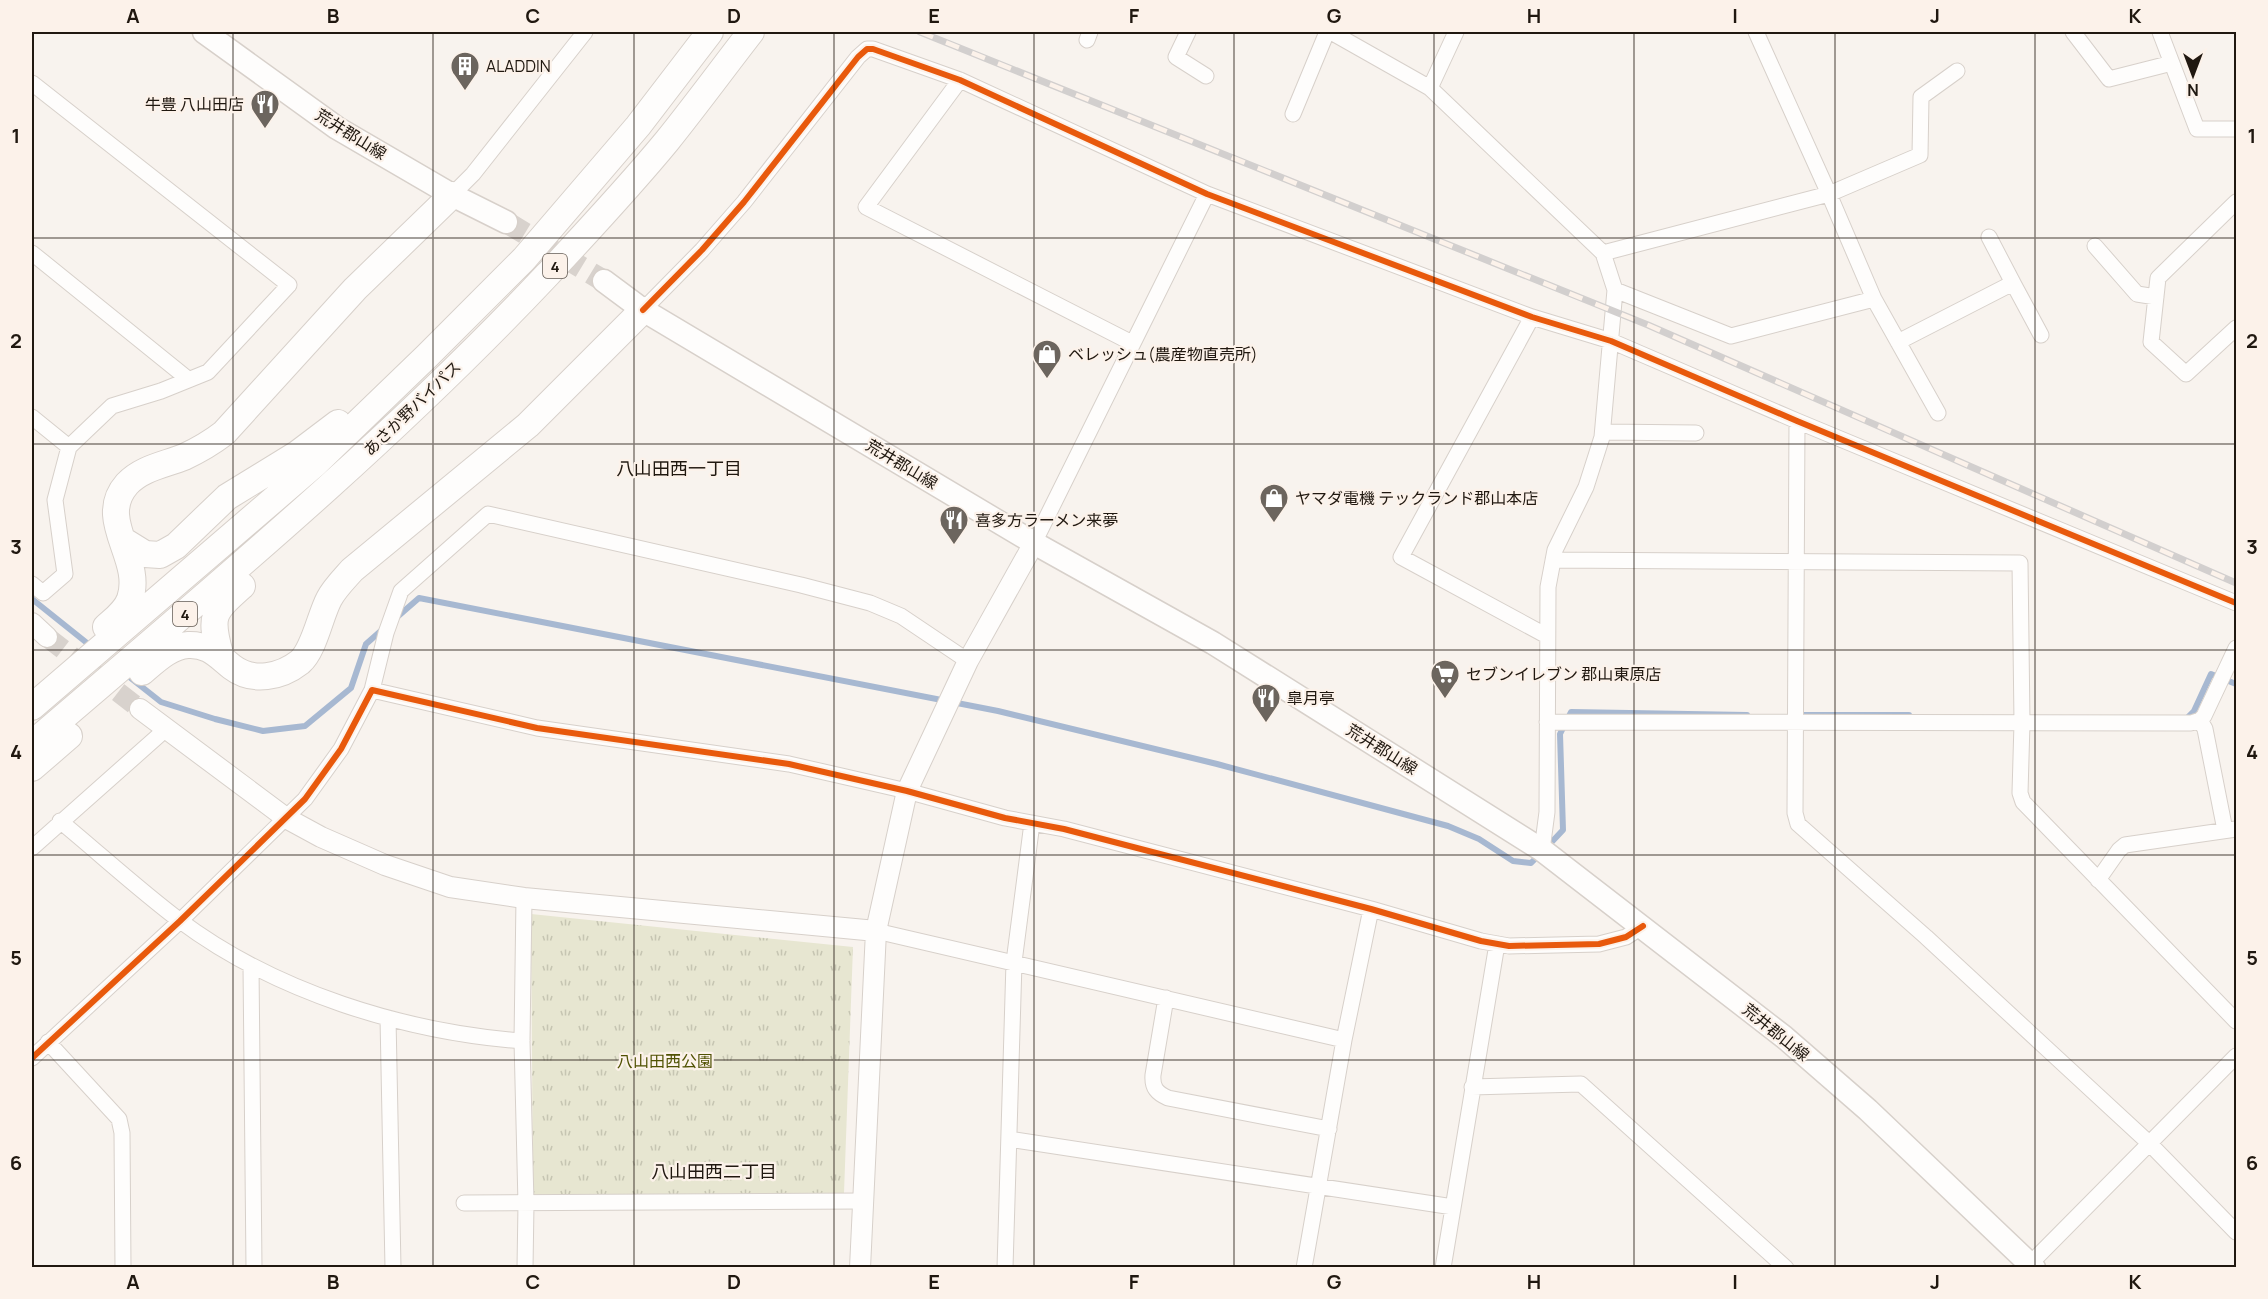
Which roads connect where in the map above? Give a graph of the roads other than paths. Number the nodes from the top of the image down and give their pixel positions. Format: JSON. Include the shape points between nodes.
{"nodes":[{"id":1,"x":204,"y":32,"type":"edge"},
{"id":2,"x":585,"y":32,"type":"edge"},
{"id":3,"x":710,"y":32,"type":"edge"},
{"id":4,"x":751,"y":32,"type":"edge"},
{"id":5,"x":1188,"y":32,"type":"edge"},
{"id":6,"x":1329,"y":32,"type":"edge"},
{"id":7,"x":1456,"y":32,"type":"edge"},
{"id":8,"x":1756,"y":32,"type":"edge"},
{"id":9,"x":2073,"y":32,"type":"edge"},
{"id":10,"x":2160,"y":32,"type":"edge"},
{"id":11,"x":2172,"y":63,"type":"junction"},
{"id":12,"x":1957,"y":71,"type":"dead end"},
{"id":13,"x":1206,"y":76,"type":"dead end"},
{"id":14,"x":960,"y":80,"type":"junction"},
{"id":15,"x":32,"y":82,"type":"edge"},
{"id":16,"x":1430,"y":88,"type":"junction"},
{"id":17,"x":1293,"y":114,"type":"dead end"},
{"id":18,"x":2236,"y":129,"type":"edge"},
{"id":19,"x":1207,"y":194,"type":"junction"},
{"id":20,"x":1829,"y":194,"type":"junction"},
{"id":21,"x":452,"y":195,"type":"junction"},
{"id":22,"x":2236,"y":202,"type":"edge"},
{"id":23,"x":506,"y":222,"type":"tunnel mouth"},
{"id":24,"x":1989,"y":237,"type":"dead end"},
{"id":25,"x":2095,"y":246,"type":"dead end"},
{"id":26,"x":1604,"y":252,"type":"junction"},
{"id":27,"x":32,"y":253,"type":"edge"},
{"id":28,"x":604,"y":281,"type":"tunnel mouth"},
{"id":29,"x":2013,"y":283,"type":"junction"},
{"id":30,"x":1615,"y":290,"type":"junction"},
{"id":31,"x":2156,"y":297,"type":"junction"},
{"id":32,"x":1874,"y":299,"type":"junction"},
{"id":33,"x":643,"y":310,"type":"junction"},
{"id":34,"x":1532,"y":317,"type":"junction"},
{"id":35,"x":2236,"y":328,"type":"edge"},
{"id":36,"x":2041,"y":335,"type":"dead end"},
{"id":37,"x":1611,"y":341,"type":"junction"},
{"id":38,"x":1898,"y":342,"type":"junction"},
{"id":39,"x":1132,"y":343,"type":"junction"},
{"id":40,"x":427,"y":356,"type":"junction"},
{"id":41,"x":188,"y":379,"type":"junction"},
{"id":42,"x":1938,"y":412,"type":"dead end"},
{"id":43,"x":32,"y":417,"type":"edge"},
{"id":44,"x":1797,"y":421,"type":"junction"},
{"id":45,"x":1603,"y":432,"type":"junction"},
{"id":46,"x":1695,"y":433,"type":"dead end"},
{"id":47,"x":69,"y":447,"type":"junction"},
{"id":48,"x":336,"y":480,"type":"junction"},
{"id":49,"x":124,"y":542,"type":"junction"},
{"id":50,"x":1034,"y":543,"type":"junction"},
{"id":51,"x":1553,"y":560,"type":"junction"},
{"id":52,"x":1796,"y":561,"type":"junction"},
{"id":53,"x":32,"y":584,"type":"edge"},
{"id":54,"x":2236,"y":603,"type":"edge"},
{"id":55,"x":32,"y":624,"type":"edge"},
{"id":56,"x":1547,"y":636,"type":"junction"},
{"id":57,"x":47,"y":637,"type":"tunnel mouth"},
{"id":58,"x":2236,"y":648,"type":"edge"},
{"id":59,"x":220,"y":654,"type":"junction"},
{"id":60,"x":968,"y":661,"type":"junction"},
{"id":61,"x":372,"y":690,"type":"junction"},
{"id":62,"x":33,"y":706,"type":"edge"},
{"id":63,"x":140,"y":709,"type":"tunnel mouth"},
{"id":64,"x":2200,"y":720,"type":"junction"},
{"id":65,"x":1547,"y":722,"type":"junction"},
{"id":66,"x":1794,"y":723,"type":"junction"},
{"id":67,"x":2022,"y":723,"type":"junction"},
{"id":68,"x":166,"y":729,"type":"junction"},
{"id":69,"x":32,"y":744,"type":"edge"},
{"id":70,"x":32,"y":768,"type":"edge"},
{"id":71,"x":907,"y":791,"type":"junction"},
{"id":72,"x":286,"y":818,"type":"junction"},
{"id":73,"x":60,"y":821,"type":"junction"},
{"id":74,"x":1032,"y":823,"type":"junction"},
{"id":75,"x":2230,"y":829,"type":"edge"},
{"id":76,"x":32,"y":848,"type":"edge"},
{"id":77,"x":1542,"y":850,"type":"junction"},
{"id":78,"x":2098,"y":880,"type":"junction"},
{"id":79,"x":524,"y":898,"type":"junction"},
{"id":80,"x":1371,"y":909,"type":"junction"},
{"id":81,"x":180,"y":921,"type":"junction"},
{"id":82,"x":1643,"y":926,"type":"junction"},
{"id":83,"x":876,"y":931,"type":"junction"},
{"id":84,"x":1497,"y":944,"type":"junction"},
{"id":85,"x":1014,"y":962,"type":"junction"},
{"id":86,"x":251,"y":966,"type":"junction"},
{"id":87,"x":1166,"y":998,"type":"junction"},
{"id":88,"x":388,"y":1018,"type":"junction"},
{"id":89,"x":2236,"y":1021,"type":"edge"},
{"id":90,"x":1344,"y":1040,"type":"junction"},
{"id":91,"x":522,"y":1041,"type":"junction"},
{"id":92,"x":48,"y":1042,"type":"junction"},
{"id":93,"x":2236,"y":1056,"type":"edge"},
{"id":94,"x":32,"y":1058,"type":"edge"},
{"id":95,"x":1472,"y":1088,"type":"junction"},
{"id":96,"x":1329,"y":1129,"type":"junction"},
{"id":97,"x":1009,"y":1139,"type":"junction"},
{"id":98,"x":2150,"y":1144,"type":"junction"},
{"id":99,"x":1319,"y":1186,"type":"junction"},
{"id":100,"x":863,"y":1201,"type":"junction"},
{"id":101,"x":464,"y":1203,"type":"dead end"},
{"id":102,"x":526,"y":1204,"type":"junction"},
{"id":103,"x":1453,"y":1207,"type":"junction"},
{"id":104,"x":2236,"y":1232,"type":"edge"},
{"id":105,"x":2030,"y":1266,"type":"edge"},
{"id":106,"x":123,"y":1268,"type":"edge"},
{"id":107,"x":254,"y":1268,"type":"edge"},
{"id":108,"x":393,"y":1268,"type":"edge"},
{"id":109,"x":525,"y":1268,"type":"edge"},
{"id":110,"x":860,"y":1268,"type":"edge"},
{"id":111,"x":1005,"y":1268,"type":"edge"},
{"id":112,"x":1304,"y":1268,"type":"edge"},
{"id":113,"x":1443,"y":1268,"type":"edge"},
{"id":114,"x":1786,"y":1268,"type":"edge"}],
"edges":[{"from":1,"to":21,"type":"main road","name":"荒井郡山線","via":[[337,128]]},
{"from":2,"to":21,"type":"street"},
{"from":3,"to":40,"type":"highway","name":"あさか野バイパス","number":"4","via":[[638,126],[524,259]]},
{"from":4,"to":48,"type":"highway","name":"あさか野バイパス","number":"4","via":[[666,142],[548,274]]},
{"from":5,"to":13,"type":"street","via":[[1176,57]]},
{"from":6,"to":16,"type":"street"},
{"from":6,"to":17,"type":"street"},
{"from":7,"to":16,"type":"street"},
{"from":8,"to":20,"type":"street"},
{"from":9,"to":11,"type":"street","via":[[2109,79]]},
{"from":10,"to":11,"type":"street"},
{"from":11,"to":18,"type":"street","via":[[2197,129]]},
{"from":12,"to":20,"type":"street","via":[[1921,97],[1920,155]]},
{"from":14,"to":19,"type":"street"},
{"from":14,"to":33,"type":"street","via":[[876,49],[864,51],[744,202]]},
{"from":14,"to":39,"type":"street","via":[[866,207]]},
{"from":15,"to":41,"type":"street","via":[[289,285],[208,372]]},
{"from":16,"to":26,"type":"street"},
{"from":19,"to":34,"type":"street"},
{"from":19,"to":39,"type":"street"},
{"from":20,"to":26,"type":"street"},
{"from":20,"to":32,"type":"street"},
{"from":21,"to":23,"type":"main road","name":"荒井郡山線"},
{"from":21,"to":49,"type":"highway","via":[[355,290],[224,433],[191,454],[138,473],[125,486],[116,500],[116,526]]},
{"from":22,"to":31,"type":"street","via":[[2158,278]]},
{"from":24,"to":29,"type":"street"},
{"from":25,"to":31,"type":"street","via":[[2137,294]]},
{"from":26,"to":30,"type":"street"},
{"from":27,"to":41,"type":"street"},
{"from":28,"to":33,"type":"main road","name":"荒井郡山線"},
{"from":29,"to":36,"type":"street"},
{"from":29,"to":38,"type":"street"},
{"from":30,"to":32,"type":"street","via":[[1731,336]]},
{"from":30,"to":37,"type":"street"},
{"from":31,"to":35,"type":"street","via":[[2151,342],[2186,374]]},
{"from":32,"to":38,"type":"street"},
{"from":33,"to":50,"type":"main road","name":"荒井郡山線"},
{"from":33,"to":59,"type":"highway","via":[[528,425],[352,570],[330,596],[302,660],[280,675],[256,677],[234,668]]},
{"from":34,"to":37,"type":"street"},
{"from":34,"to":56,"type":"street","via":[[1401,557]]},
{"from":37,"to":44,"type":"street"},
{"from":37,"to":45,"type":"street"},
{"from":38,"to":42,"type":"street"},
{"from":39,"to":50,"type":"street"},
{"from":40,"to":49,"type":"highway","via":[[297,454],[227,497],[176,546],[160,555],[145,554]]},
{"from":40,"to":62,"type":"highway","name":"あさか野バイパス","number":"4","via":[[315,464]]},
{"from":41,"to":47,"type":"street","via":[[112,406]]},
{"from":43,"to":47,"type":"street"},
{"from":44,"to":52,"type":"street"},
{"from":44,"to":54,"type":"street"},
{"from":45,"to":46,"type":"street"},
{"from":45,"to":51,"type":"street","via":[[1589,479]]},
{"from":47,"to":53,"type":"street","via":[[55,500],[65,574],[43,593]]},
{"from":48,"to":59,"type":"highway","via":[[294,538],[218,608],[213,623]]},
{"from":48,"to":69,"type":"highway","name":"あさか野バイパス","number":"4"},
{"from":49,"to":62,"type":"highway","via":[[133,578],[130,599],[121,614],[50,676]]},
{"from":50,"to":60,"type":"street"},
{"from":50,"to":77,"type":"main road","name":"荒井郡山線","via":[[1213,643]]},
{"from":51,"to":52,"type":"street"},
{"from":51,"to":56,"type":"street"},
{"from":52,"to":66,"type":"street"},
{"from":52,"to":67,"type":"street","via":[[2020,563]]},
{"from":55,"to":57,"type":"street"},
{"from":56,"to":65,"type":"street"},
{"from":58,"to":64,"type":"street"},
{"from":59,"to":70,"type":"highway","via":[[186,645],[164,653]]},
{"from":60,"to":61,"type":"street","via":[[901,616],[870,603],[488,514],[401,591]]},
{"from":60,"to":71,"type":"street"},
{"from":61,"to":71,"type":"street","via":[[537,728],[789,764]]},
{"from":61,"to":72,"type":"street","via":[[341,749],[305,799]]},
{"from":63,"to":68,"type":"street"},
{"from":64,"to":67,"type":"street"},
{"from":64,"to":75,"type":"street"},
{"from":65,"to":66,"type":"street"},
{"from":65,"to":77,"type":"street","via":[[1547,812]]},
{"from":66,"to":67,"type":"street"},
{"from":66,"to":98,"type":"street","via":[[1798,824]]},
{"from":67,"to":78,"type":"street","via":[[2023,802]]},
{"from":68,"to":72,"type":"street"},
{"from":68,"to":73,"type":"street"},
{"from":71,"to":74,"type":"street"},
{"from":71,"to":83,"type":"street"},
{"from":72,"to":79,"type":"street","via":[[385,865],[450,887]]},
{"from":72,"to":81,"type":"street"},
{"from":73,"to":76,"type":"street"},
{"from":73,"to":81,"type":"street"},
{"from":74,"to":80,"type":"street"},
{"from":74,"to":85,"type":"street"},
{"from":75,"to":78,"type":"street","via":[[2125,845]]},
{"from":77,"to":82,"type":"main road","name":"荒井郡山線"},
{"from":78,"to":89,"type":"street"},
{"from":79,"to":83,"type":"street"},
{"from":79,"to":91,"type":"street"},
{"from":80,"to":84,"type":"street"},
{"from":80,"to":90,"type":"street"},
{"from":81,"to":86,"type":"street"},
{"from":81,"to":92,"type":"street"},
{"from":82,"to":84,"type":"street","via":[[1626,937],[1599,944]]},
{"from":82,"to":105,"type":"main road","name":"荒井郡山線","via":[[1835,1081]]},
{"from":83,"to":85,"type":"street"},
{"from":83,"to":100,"type":"street"},
{"from":84,"to":95,"type":"street"},
{"from":85,"to":87,"type":"street"},
{"from":85,"to":97,"type":"street"},
{"from":86,"to":88,"type":"street"},
{"from":86,"to":107,"type":"street"},
{"from":87,"to":90,"type":"street"},
{"from":87,"to":96,"type":"street","via":[[1153,1075],[1159,1094]]},
{"from":88,"to":91,"type":"street","via":[[462,1034]]},
{"from":88,"to":108,"type":"street"},
{"from":90,"to":96,"type":"street"},
{"from":91,"to":102,"type":"street"},
{"from":92,"to":94,"type":"street"},
{"from":92,"to":106,"type":"street","via":[[119,1119]]},
{"from":93,"to":98,"type":"street"},
{"from":95,"to":103,"type":"street"},
{"from":95,"to":114,"type":"street","via":[[1581,1084]]},
{"from":96,"to":99,"type":"street"},
{"from":97,"to":99,"type":"street"},
{"from":97,"to":111,"type":"street"},
{"from":98,"to":104,"type":"street"},
{"from":98,"to":105,"type":"street"},
{"from":99,"to":103,"type":"street"},
{"from":99,"to":112,"type":"street"},
{"from":100,"to":102,"type":"street"},
{"from":100,"to":110,"type":"street"},
{"from":101,"to":102,"type":"street"},
{"from":102,"to":109,"type":"street"},
{"from":103,"to":113,"type":"street"}]}
